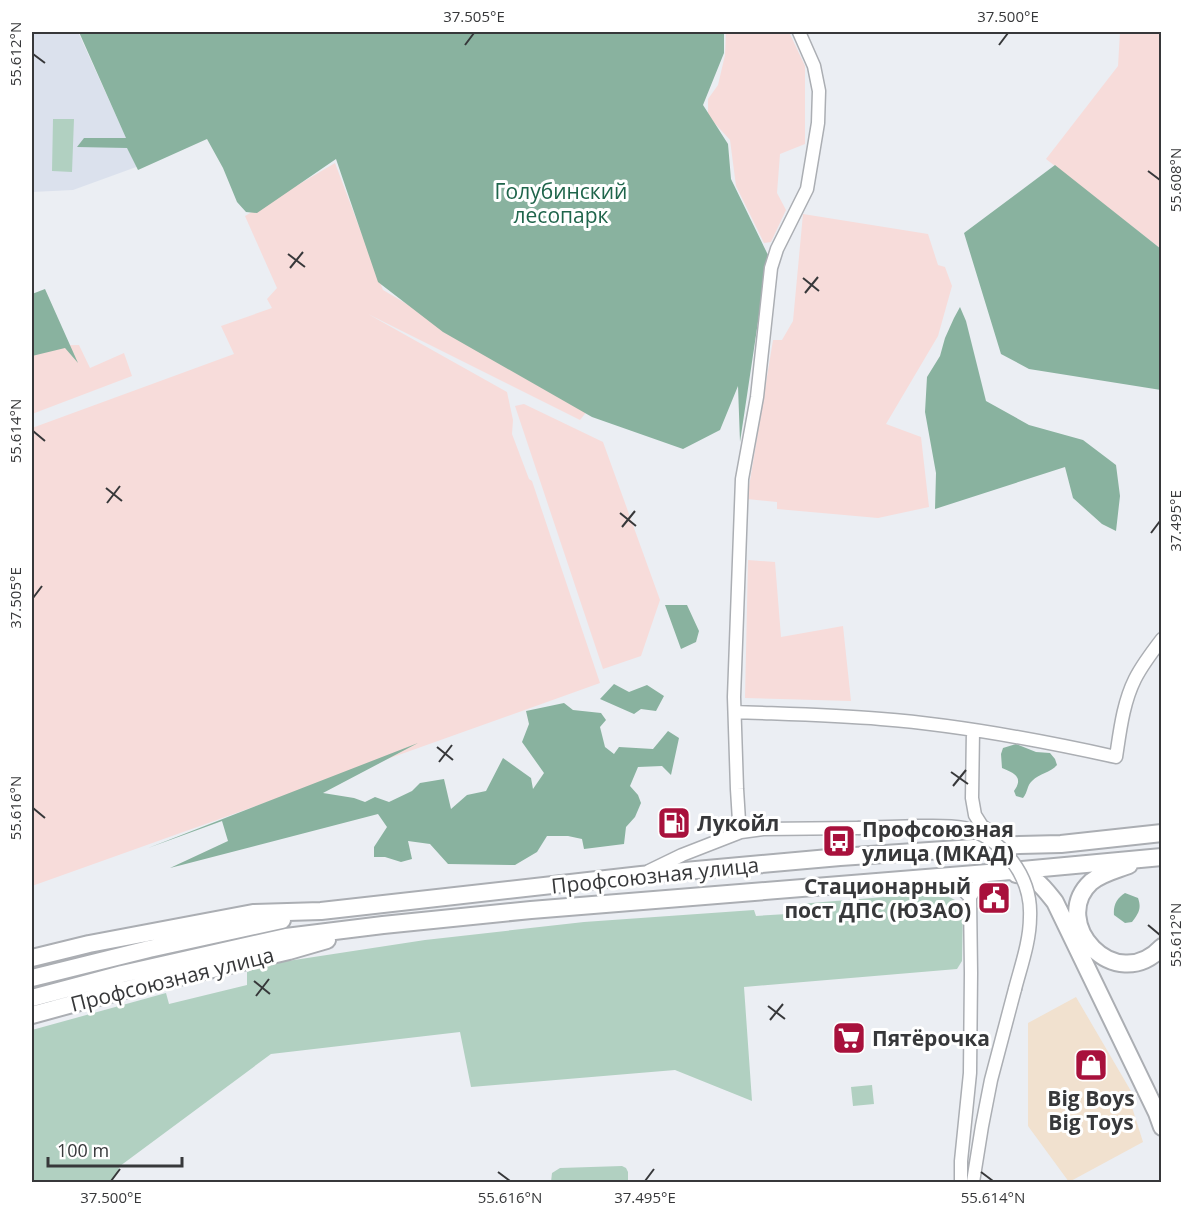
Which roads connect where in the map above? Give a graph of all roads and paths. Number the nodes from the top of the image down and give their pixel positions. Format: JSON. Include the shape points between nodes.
{"nodes":[{"id":1,"x":799,"y":32,"type":"edge"},
{"id":2,"x":1161,"y":639,"type":"edge"},
{"id":3,"x":735,"y":712,"type":"junction"},
{"id":4,"x":973,"y":730,"type":"junction"},
{"id":5,"x":741,"y":832,"type":"junction"},
{"id":6,"x":1161,"y":833,"type":"edge"},
{"id":7,"x":1018,"y":845,"type":"junction"},
{"id":8,"x":1157,"y":857,"type":"edge"},
{"id":9,"x":993,"y":872,"type":"junction"},
{"id":10,"x":641,"y":875,"type":"junction"},
{"id":11,"x":949,"y":876,"type":"junction"},
{"id":12,"x":970,"y":897,"type":"junction"},
{"id":13,"x":321,"y":911,"type":"junction"},
{"id":14,"x":383,"y":925,"type":"junction"},
{"id":15,"x":1161,"y":947,"type":"edge"},
{"id":16,"x":32,"y":958,"type":"edge"},
{"id":17,"x":32,"y":978,"type":"edge"},
{"id":18,"x":32,"y":998,"type":"edge"},
{"id":19,"x":32,"y":1015,"type":"edge"},
{"id":20,"x":1161,"y":1127,"type":"edge"},
{"id":21,"x":960,"y":1182,"type":"edge"},
{"id":22,"x":973,"y":1182,"type":"edge"}],
"edges":[{"from":1,"to":3,"type":"street","via":[[814,66],[819,91],[818,123],[807,189],[771,268],[758,398],[742,474]]},
{"from":2,"to":4,"type":"street","via":[[1128,696],[1116,757]]},
{"from":3,"to":4,"type":"street","via":[[881,719]]},
{"from":3,"to":5,"type":"street"},
{"from":4,"to":7,"type":"street","via":[[975,815],[992,833]]},
{"from":5,"to":10,"type":"street"},
{"from":5,"to":22,"type":"street","bridge":true,"via":[[763,828],[946,826],[989,840],[1017,866],[1029,896],[1029,934],[991,1080]]},
{"from":6,"to":7,"type":"main road","name":"Профсоюзная улица"},
{"from":7,"to":10,"type":"main road","name":"Профсоюзная улица"},
{"from":8,"to":9,"type":"main road"},
{"from":8,"to":15,"type":"main road","via":[[1105,873],[1092,881],[1083,893],[1078,914],[1088,943],[1112,962],[1142,961]]},
{"from":9,"to":11,"type":"main road","name":"Профсоюзная улица"},
{"from":9,"to":12,"type":"street"},
{"from":9,"to":20,"type":"main road","via":[[1027,875],[1055,902]]},
{"from":10,"to":13,"type":"main road","name":"Профсоюзная улица"},
{"from":11,"to":12,"type":"street"},
{"from":11,"to":14,"type":"main road","name":"Профсоюзная улица"},
{"from":12,"to":21,"type":"street","via":[[970,1073]]},
{"from":13,"to":16,"type":"main road","name":"Профсоюзная улица","via":[[253,913]]},
{"from":13,"to":17,"type":"main road","name":"Профсоюзная улица"},
{"from":14,"to":18,"type":"main road","name":"Профсоюзная улица","via":[[286,937]]},
{"from":14,"to":19,"type":"main road","name":"Профсоюзная улица"}]}
